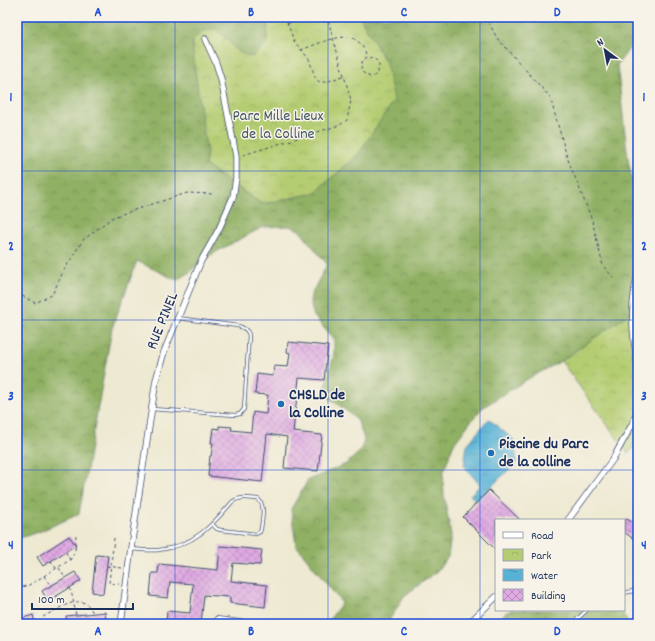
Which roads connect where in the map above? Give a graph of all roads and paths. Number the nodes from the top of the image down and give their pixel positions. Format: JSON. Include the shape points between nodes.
{"nodes":[{"id":1,"x":285,"y":17,"type":"edge"},
{"id":2,"x":312,"y":17,"type":"edge"},
{"id":3,"x":327,"y":17,"type":"edge"},
{"id":4,"x":486,"y":17,"type":"edge"},
{"id":5,"x":287,"y":24,"type":"junction"},
{"id":6,"x":205,"y":38,"type":"dead end"},
{"id":7,"x":333,"y":39,"type":"junction"},
{"id":8,"x":301,"y":50,"type":"junction"},
{"id":9,"x":367,"y":57,"type":"junction"},
{"id":10,"x":344,"y":76,"type":"junction"},
{"id":11,"x":236,"y":156,"type":"junction"},
{"id":12,"x":214,"y":194,"type":"dead end"},
{"id":13,"x":638,"y":274,"type":"edge"},
{"id":14,"x":615,"y":279,"type":"dead end"},
{"id":15,"x":17,"y":293,"type":"edge"},
{"id":16,"x":178,"y":318,"type":"junction"},
{"id":17,"x":638,"y":365,"type":"edge"},
{"id":18,"x":638,"y":408,"type":"edge"},
{"id":19,"x":151,"y":409,"type":"junction"},
{"id":20,"x":569,"y":519,"type":"edge"},
{"id":21,"x":212,"y":524,"type":"junction"},
{"id":22,"x":76,"y":534,"type":"dead end"},
{"id":23,"x":114,"y":538,"type":"dead end"},
{"id":24,"x":130,"y":549,"type":"junction"},
{"id":25,"x":66,"y":552,"type":"dead end"},
{"id":26,"x":70,"y":560,"type":"junction"},
{"id":27,"x":51,"y":561,"type":"dead end"},
{"id":28,"x":106,"y":566,"type":"dead end"},
{"id":29,"x":111,"y":566,"type":"junction"},
{"id":30,"x":59,"y":567,"type":"junction"},
{"id":31,"x":57,"y":568,"type":"junction"},
{"id":32,"x":122,"y":568,"type":"dead end"},
{"id":33,"x":44,"y":576,"type":"junction"},
{"id":34,"x":65,"y":578,"type":"dead end"},
{"id":35,"x":105,"y":582,"type":"dead end"},
{"id":36,"x":109,"y":583,"type":"junction"},
{"id":37,"x":120,"y":584,"type":"dead end"},
{"id":38,"x":51,"y":586,"type":"dead end"},
{"id":39,"x":70,"y":588,"type":"dead end"},
{"id":40,"x":17,"y":589,"type":"edge"},
{"id":41,"x":638,"y":590,"type":"edge"},
{"id":42,"x":625,"y":593,"type":"edge"},
{"id":43,"x":57,"y":596,"type":"dead end"},
{"id":44,"x":495,"y":598,"type":"edge"},
{"id":45,"x":73,"y":603,"type":"junction"},
{"id":46,"x":60,"y":608,"type":"junction"},
{"id":47,"x":586,"y":611,"type":"edge"},
{"id":48,"x":93,"y":613,"type":"dead end"},
{"id":49,"x":76,"y":615,"type":"dead end"},
{"id":50,"x":43,"y":617,"type":"dead end"},
{"id":51,"x":121,"y":624,"type":"edge"},
{"id":52,"x":215,"y":624,"type":"edge"},
{"id":53,"x":262,"y":624,"type":"edge"},
{"id":54,"x":468,"y":624,"type":"edge"},
{"id":55,"x":572,"y":624,"type":"edge"}],
"edges":[{"from":1,"to":5,"type":"path"},
{"from":2,"to":5,"type":"path"},
{"from":3,"to":7,"type":"path"},
{"from":4,"to":14,"type":"path","via":[[497,38],[550,98],[567,157],[592,220],[603,266]]},
{"from":5,"to":8,"type":"path"},
{"from":6,"to":11,"type":"street","name":"RUE PINEL","via":[[222,79]]},
{"from":7,"to":8,"type":"path"},
{"from":7,"to":9,"type":"path","via":[[354,38]]},
{"from":7,"to":10,"type":"path"},
{"from":8,"to":10,"type":"path","via":[[309,59],[315,77],[320,82]]},
{"from":9,"to":9,"type":"path","via":[[362,63],[362,72],[370,77],[374,76],[379,65],[375,59]]},
{"from":10,"to":11,"type":"path","via":[[351,100],[347,120],[340,125]]},
{"from":11,"to":16,"type":"street","name":"RUE PINEL","via":[[233,197],[201,261]]},
{"from":12,"to":15,"type":"path","via":[[187,193],[113,217],[83,240],[52,295],[35,303]]},
{"from":13,"to":17,"type":"street","via":[[632,314]]},
{"from":16,"to":19,"type":"street","name":"RUE PINEL","via":[[160,365]]},
{"from":16,"to":19,"type":"lane","via":[[238,326],[247,331],[249,335],[244,410],[235,415]]},
{"from":18,"to":20,"type":"street","via":[[634,421],[613,459]]},
{"from":19,"to":24,"type":"street","name":"RUE PINEL"},
{"from":21,"to":21,"type":"lane","via":[[235,499],[258,499],[262,503],[261,528],[256,534],[221,530]]},
{"from":21,"to":24,"type":"lane","via":[[191,540],[175,546],[158,550]]},
{"from":22,"to":26,"type":"path","via":[[74,552]]},
{"from":23,"to":29,"type":"path"},
{"from":24,"to":51,"type":"street","name":"RUE PINEL"},
{"from":25,"to":26,"type":"path"},
{"from":26,"to":30,"type":"path"},
{"from":27,"to":31,"type":"path"},
{"from":28,"to":29,"type":"path"},
{"from":29,"to":32,"type":"path"},
{"from":29,"to":36,"type":"path"},
{"from":30,"to":31,"type":"path"},
{"from":30,"to":34,"type":"path"},
{"from":31,"to":33,"type":"path"},
{"from":33,"to":38,"type":"path"},
{"from":33,"to":40,"type":"path"},
{"from":35,"to":36,"type":"path"},
{"from":36,"to":37,"type":"path"},
{"from":39,"to":45,"type":"path"},
{"from":41,"to":42,"type":"lane"},
{"from":43,"to":46,"type":"path"},
{"from":44,"to":54,"type":"street"},
{"from":45,"to":46,"type":"path"},
{"from":45,"to":48,"type":"path","via":[[83,602]]},
{"from":45,"to":49,"type":"path"},
{"from":46,"to":50,"type":"path"},
{"from":47,"to":55,"type":"lane"},
{"from":52,"to":53,"type":"lane","via":[[216,618]]}]}
